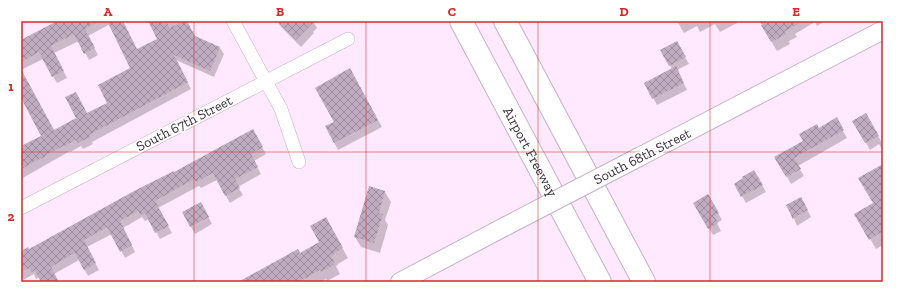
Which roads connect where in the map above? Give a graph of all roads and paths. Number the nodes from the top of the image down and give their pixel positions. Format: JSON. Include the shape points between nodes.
{"nodes":[{"id":1,"x":233,"y":21,"type":"edge"},
{"id":2,"x":461,"y":21,"type":"edge"},
{"id":3,"x":505,"y":21,"type":"edge"},
{"id":4,"x":883,"y":30,"type":"edge"},
{"id":5,"x":348,"y":39,"type":"dead end"},
{"id":6,"x":266,"y":81,"type":"junction"},
{"id":7,"x":299,"y":162,"type":"dead end"},
{"id":8,"x":21,"y":208,"type":"edge"},
{"id":9,"x":400,"y":282,"type":"edge"},
{"id":10,"x":600,"y":282,"type":"edge"},
{"id":11,"x":644,"y":282,"type":"edge"}],
"edges":[{"from":1,"to":6,"type":"street"},
{"from":2,"to":10,"type":"highway","name":"Airport Freeway"},
{"from":3,"to":11,"type":"highway"},
{"from":4,"to":9,"type":"street","name":"South 68th Street","bridge":true},
{"from":5,"to":6,"type":"street","name":"South 67th Street"},
{"from":6,"to":7,"type":"street","via":[[281,109]]},
{"from":6,"to":8,"type":"street","name":"South 67th Street"}]}
